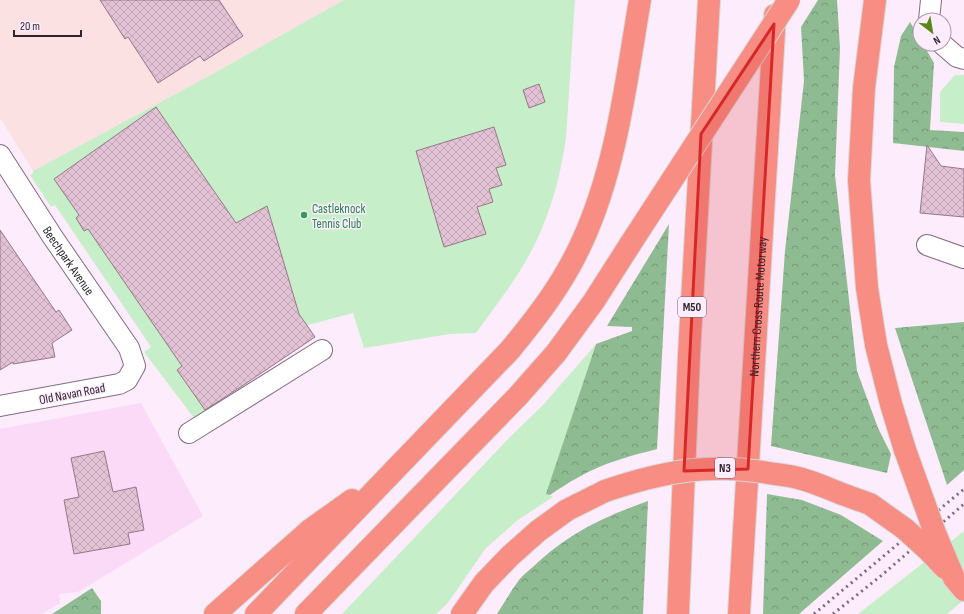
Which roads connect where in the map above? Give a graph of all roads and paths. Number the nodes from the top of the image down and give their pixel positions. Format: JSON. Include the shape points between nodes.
{"nodes":[{"id":1,"x":640,"y":0,"type":"edge"},
{"id":2,"x":709,"y":0,"type":"edge"},
{"id":3,"x":776,"y":0,"type":"edge"},
{"id":4,"x":789,"y":0,"type":"edge"},
{"id":5,"x":875,"y":0,"type":"edge"},
{"id":6,"x":931,"y":0,"type":"edge"},
{"id":7,"x":930,"y":12,"type":"edge"},
{"id":8,"x":951,"y":52,"type":"edge"},
{"id":9,"x":964,"y":59,"type":"edge"},
{"id":10,"x":0,"y":155,"type":"edge"},
{"id":11,"x":928,"y":246,"type":"dead end"},
{"id":12,"x":964,"y":258,"type":"edge"},
{"id":13,"x":322,"y":350,"type":"dead end"},
{"id":14,"x":135,"y":366,"type":"joint"},
{"id":15,"x":0,"y":406,"type":"edge"},
{"id":16,"x":189,"y":433,"type":"dead end"},
{"id":17,"x":395,"y":469,"type":"junction"},
{"id":18,"x":959,"y":584,"type":"edge"},
{"id":19,"x":215,"y":614,"type":"edge"},
{"id":20,"x":256,"y":614,"type":"edge"},
{"id":21,"x":306,"y":614,"type":"edge"},
{"id":22,"x":462,"y":614,"type":"edge"},
{"id":23,"x":678,"y":614,"type":"edge"},
{"id":24,"x":739,"y":614,"type":"edge"}],
"edges":[{"from":1,"to":17,"type":"highway","via":[[615,139],[604,185],[582,242],[560,284],[510,350]]},
{"from":2,"to":23,"type":"highway","number":"M50","via":[[689,355]]},
{"from":3,"to":24,"type":"highway","name":"Northern Cross Route Motorway"},
{"from":4,"to":21,"type":"highway","bridge":true,"via":[[594,301],[551,358],[518,396]]},
{"from":5,"to":18,"type":"highway","bridge":true,"via":[[864,88],[859,180],[867,288],[876,345],[905,450],[935,533]]},
{"from":6,"to":7,"type":"street"},
{"from":8,"to":9,"type":"street"},
{"from":10,"to":14,"type":"street","name":"Beechpark Avenue","via":[[130,348]]},
{"from":11,"to":12,"type":"street"},
{"from":13,"to":16,"type":"street"},
{"from":14,"to":15,"type":"street","name":"Old Navan Road","via":[[127,380],[119,384]]},
{"from":17,"to":19,"type":"highway","via":[[310,530]]},
{"from":17,"to":20,"type":"highway"},
{"from":18,"to":22,"type":"highway","number":"N3","bridge":true,"via":[[905,529],[870,504],[802,479],[752,469],[712,468],[672,472],[640,479],[604,491],[567,510],[510,556],[484,584]]}]}
